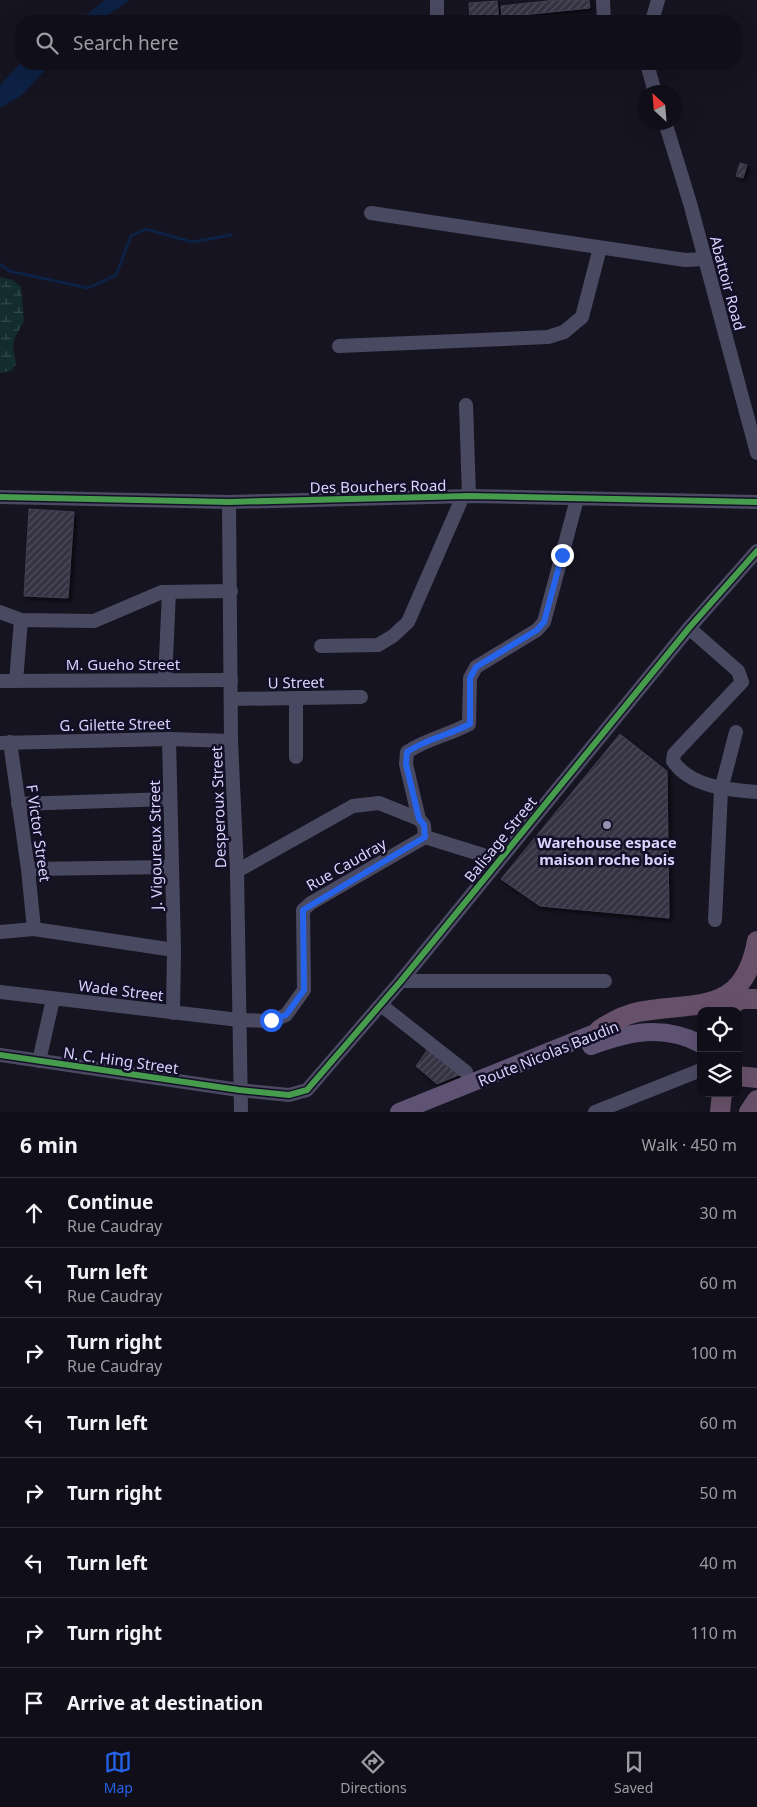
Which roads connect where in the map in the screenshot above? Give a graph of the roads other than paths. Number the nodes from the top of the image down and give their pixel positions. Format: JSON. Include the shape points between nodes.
{"nodes":[{"id":1,"x":437,"y":0,"type":"edge"},
{"id":2,"x":603,"y":0,"type":"edge"},
{"id":3,"x":658,"y":0,"type":"edge"},
{"id":4,"x":437,"y":15,"type":"edge"},
{"id":5,"x":604,"y":15,"type":"edge"},
{"id":6,"x":654,"y":15,"type":"edge"},
{"id":7,"x":649,"y":70,"type":"edge"},
{"id":8,"x":653,"y":85,"type":"edge"},
{"id":9,"x":667,"y":130,"type":"edge"},
{"id":10,"x":371,"y":213,"type":"dead end"},
{"id":11,"x":600,"y":248,"type":"junction"},
{"id":12,"x":705,"y":259,"type":"junction"},
{"id":13,"x":339,"y":346,"type":"dead end"},
{"id":14,"x":466,"y":405,"type":"dead end"},
{"id":15,"x":757,"y":453,"type":"edge"},
{"id":16,"x":466,"y":496,"type":"junction"},
{"id":17,"x":0,"y":497,"type":"edge"},
{"id":18,"x":577,"y":499,"type":"junction"},
{"id":19,"x":229,"y":502,"type":"junction"},
{"id":20,"x":757,"y":502,"type":"edge"},
{"id":21,"x":757,"y":551,"type":"edge"},
{"id":22,"x":231,"y":591,"type":"junction"},
{"id":23,"x":169,"y":592,"type":"junction"},
{"id":24,"x":0,"y":612,"type":"edge"},
{"id":25,"x":21,"y":620,"type":"junction"},
{"id":26,"x":689,"y":628,"type":"junction"},
{"id":27,"x":321,"y":646,"type":"dead end"},
{"id":28,"x":165,"y":680,"type":"junction"},
{"id":29,"x":231,"y":680,"type":"junction"},
{"id":30,"x":0,"y":681,"type":"edge"},
{"id":31,"x":16,"y":681,"type":"junction"},
{"id":32,"x":361,"y":697,"type":"dead end"},
{"id":33,"x":296,"y":698,"type":"junction"},
{"id":34,"x":231,"y":699,"type":"junction"},
{"id":35,"x":736,"y":732,"type":"dead end"},
{"id":36,"x":169,"y":739,"type":"junction"},
{"id":37,"x":231,"y":741,"type":"junction"},
{"id":38,"x":5,"y":742,"type":"edge"},
{"id":39,"x":296,"y":757,"type":"dead end"},
{"id":40,"x":721,"y":790,"type":"junction"},
{"id":41,"x":757,"y":792,"type":"edge"},
{"id":42,"x":170,"y":799,"type":"junction"},
{"id":43,"x":18,"y":804,"type":"junction"},
{"id":44,"x":419,"y":819,"type":"junction"},
{"id":45,"x":425,"y":837,"type":"junction"},
{"id":46,"x":499,"y":860,"type":"junction"},
{"id":47,"x":172,"y":867,"type":"junction"},
{"id":48,"x":28,"y":869,"type":"junction"},
{"id":49,"x":236,"y":871,"type":"junction"},
{"id":50,"x":715,"y":920,"type":"dead end"},
{"id":51,"x":34,"y":929,"type":"junction"},
{"id":52,"x":0,"y":932,"type":"edge"},
{"id":53,"x":757,"y":941,"type":"edge"},
{"id":54,"x":174,"y":950,"type":"junction"},
{"id":55,"x":757,"y":962,"type":"edge"},
{"id":56,"x":401,"y":981,"type":"junction"},
{"id":57,"x":605,"y":981,"type":"dead end"},
{"id":58,"x":0,"y":992,"type":"edge"},
{"id":59,"x":53,"y":999,"type":"junction"},
{"id":60,"x":749,"y":999,"type":"edge"},
{"id":61,"x":381,"y":1005,"type":"junction"},
{"id":62,"x":730,"y":1007,"type":"edge"},
{"id":63,"x":173,"y":1013,"type":"junction"},
{"id":64,"x":697,"y":1013,"type":"edge"},
{"id":65,"x":239,"y":1020,"type":"junction"},
{"id":66,"x":599,"y":1030,"type":"junction"},
{"id":67,"x":697,"y":1042,"type":"edge"},
{"id":68,"x":0,"y":1055,"type":"edge"},
{"id":69,"x":38,"y":1060,"type":"junction"},
{"id":70,"x":466,"y":1072,"type":"dead end"},
{"id":71,"x":697,"y":1072,"type":"edge"},
{"id":72,"x":742,"y":1076,"type":"edge"},
{"id":73,"x":757,"y":1078,"type":"edge"},
{"id":74,"x":239,"y":1090,"type":"junction"},
{"id":75,"x":722,"y":1097,"type":"edge"},
{"id":76,"x":757,"y":1100,"type":"edge"},
{"id":77,"x":241,"y":1112,"type":"edge"},
{"id":78,"x":399,"y":1112,"type":"edge"},
{"id":79,"x":426,"y":1112,"type":"edge"},
{"id":80,"x":594,"y":1112,"type":"edge"},
{"id":81,"x":720,"y":1112,"type":"edge"},
{"id":82,"x":749,"y":1112,"type":"edge"}],
"edges":[{"from":1,"to":4,"type":"street"},
{"from":2,"to":5,"type":"street"},
{"from":3,"to":6,"type":"street"},
{"from":7,"to":8,"type":"street"},
{"from":9,"to":12,"type":"street","name":"Abattoir Road"},
{"from":10,"to":11,"type":"street"},
{"from":11,"to":12,"type":"street","via":[[684,260]]},
{"from":11,"to":13,"type":"street","via":[[582,317],[564,332],[548,337]]},
{"from":12,"to":15,"type":"street","name":"Abattoir Road"},
{"from":14,"to":16,"type":"street"},
{"from":16,"to":18,"type":"street","name":"Des Bouchers Road"},
{"from":16,"to":19,"type":"street","name":"Des Bouchers Road"},
{"from":16,"to":27,"type":"street","via":[[408,622],[378,645]]},
{"from":17,"to":19,"type":"street","name":"Des Bouchers Road"},
{"from":18,"to":20,"type":"street","name":"Des Bouchers Road"},
{"from":18,"to":44,"type":"street","via":[[544,622],[537,630],[476,667],[470,678],[470,724],[407,752],[406,764]]},
{"from":19,"to":22,"type":"street","name":"Desperoux Street"},
{"from":21,"to":26,"type":"street","name":"Balisage Street"},
{"from":22,"to":23,"type":"street"},
{"from":22,"to":29,"type":"street","name":"Desperoux Street"},
{"from":23,"to":25,"type":"street","via":[[162,592],[94,621]]},
{"from":23,"to":28,"type":"street"},
{"from":24,"to":25,"type":"street"},
{"from":25,"to":31,"type":"street"},
{"from":26,"to":40,"type":"street","via":[[738,671],[742,682],[674,754],[673,761],[679,771]]},
{"from":26,"to":46,"type":"street","name":"Balisage Street"},
{"from":28,"to":29,"type":"street","name":"M. Gueho Street"},
{"from":28,"to":31,"type":"street","name":"M. Gueho Street"},
{"from":29,"to":34,"type":"street","name":"Desperoux Street"},
{"from":30,"to":31,"type":"street","name":"M. Gueho Street"},
{"from":32,"to":33,"type":"street","name":"U Street"},
{"from":33,"to":34,"type":"street","name":"U Street"},
{"from":33,"to":39,"type":"street"},
{"from":34,"to":37,"type":"street","name":"Desperoux Street"},
{"from":35,"to":40,"type":"street"},
{"from":36,"to":37,"type":"street","name":"G. Gilette Street"},
{"from":36,"to":38,"type":"street","name":"G. Gilette Street"},
{"from":36,"to":42,"type":"street","name":"J. Vigoureux Street"},
{"from":37,"to":49,"type":"street","name":"Desperoux Street"},
{"from":38,"to":43,"type":"street","name":"F Victor Street"},
{"from":40,"to":41,"type":"street"},
{"from":40,"to":50,"type":"street"},
{"from":42,"to":43,"type":"street"},
{"from":42,"to":47,"type":"street","name":"J. Vigoureux Street"},
{"from":43,"to":48,"type":"street","name":"F Victor Street"},
{"from":44,"to":45,"type":"street","via":[[424,825]]},
{"from":44,"to":49,"type":"street","via":[[378,803],[353,806]]},
{"from":45,"to":46,"type":"street"},
{"from":45,"to":65,"type":"street","name":"Rue Caudray","via":[[303,910],[304,990],[286,1015],[271,1020]]},
{"from":46,"to":56,"type":"street","name":"Balisage Street"},
{"from":47,"to":48,"type":"street"},
{"from":47,"to":54,"type":"street","name":"J. Vigoureux Street"},
{"from":48,"to":51,"type":"street","name":"F Victor Street"},
{"from":49,"to":65,"type":"street","name":"Desperoux Street"},
{"from":51,"to":52,"type":"street"},
{"from":51,"to":54,"type":"street"},
{"from":53,"to":66,"type":"highway","via":[[754,956],[741,983],[721,999],[696,1006],[636,1012]]},
{"from":54,"to":63,"type":"street","name":"J. Vigoureux Street"},
{"from":55,"to":60,"type":"highway"},
{"from":56,"to":57,"type":"street"},
{"from":56,"to":61,"type":"street","name":"Balisage Street"},
{"from":58,"to":59,"type":"street","name":"Wade Street"},
{"from":59,"to":63,"type":"street","name":"Wade Street"},
{"from":59,"to":69,"type":"street"},
{"from":60,"to":62,"type":"highway"},
{"from":61,"to":70,"type":"street"},
{"from":61,"to":74,"type":"street","name":"Balisage Street","via":[[307,1090],[289,1095]]},
{"from":63,"to":65,"type":"street","name":"Wade Street"},
{"from":64,"to":66,"type":"main road","name":"Route Nicolas Baudin","via":[[638,1018]]},
{"from":65,"to":74,"type":"street","name":"Desperoux Street"},
{"from":66,"to":78,"type":"main road","name":"Route Nicolas Baudin"},
{"from":67,"to":79,"type":"main road","name":"Route Nicolas Baudin","via":[[674,1033],[633,1033],[606,1040]]},
{"from":68,"to":69,"type":"street","name":"N. C. Hing Street"},
{"from":69,"to":74,"type":"street","name":"N. C. Hing Street"},
{"from":71,"to":80,"type":"street"},
{"from":72,"to":73,"type":"highway"},
{"from":74,"to":77,"type":"street","name":"Desperoux Street"},
{"from":75,"to":81,"type":"highway"},
{"from":76,"to":82,"type":"highway"}]}
